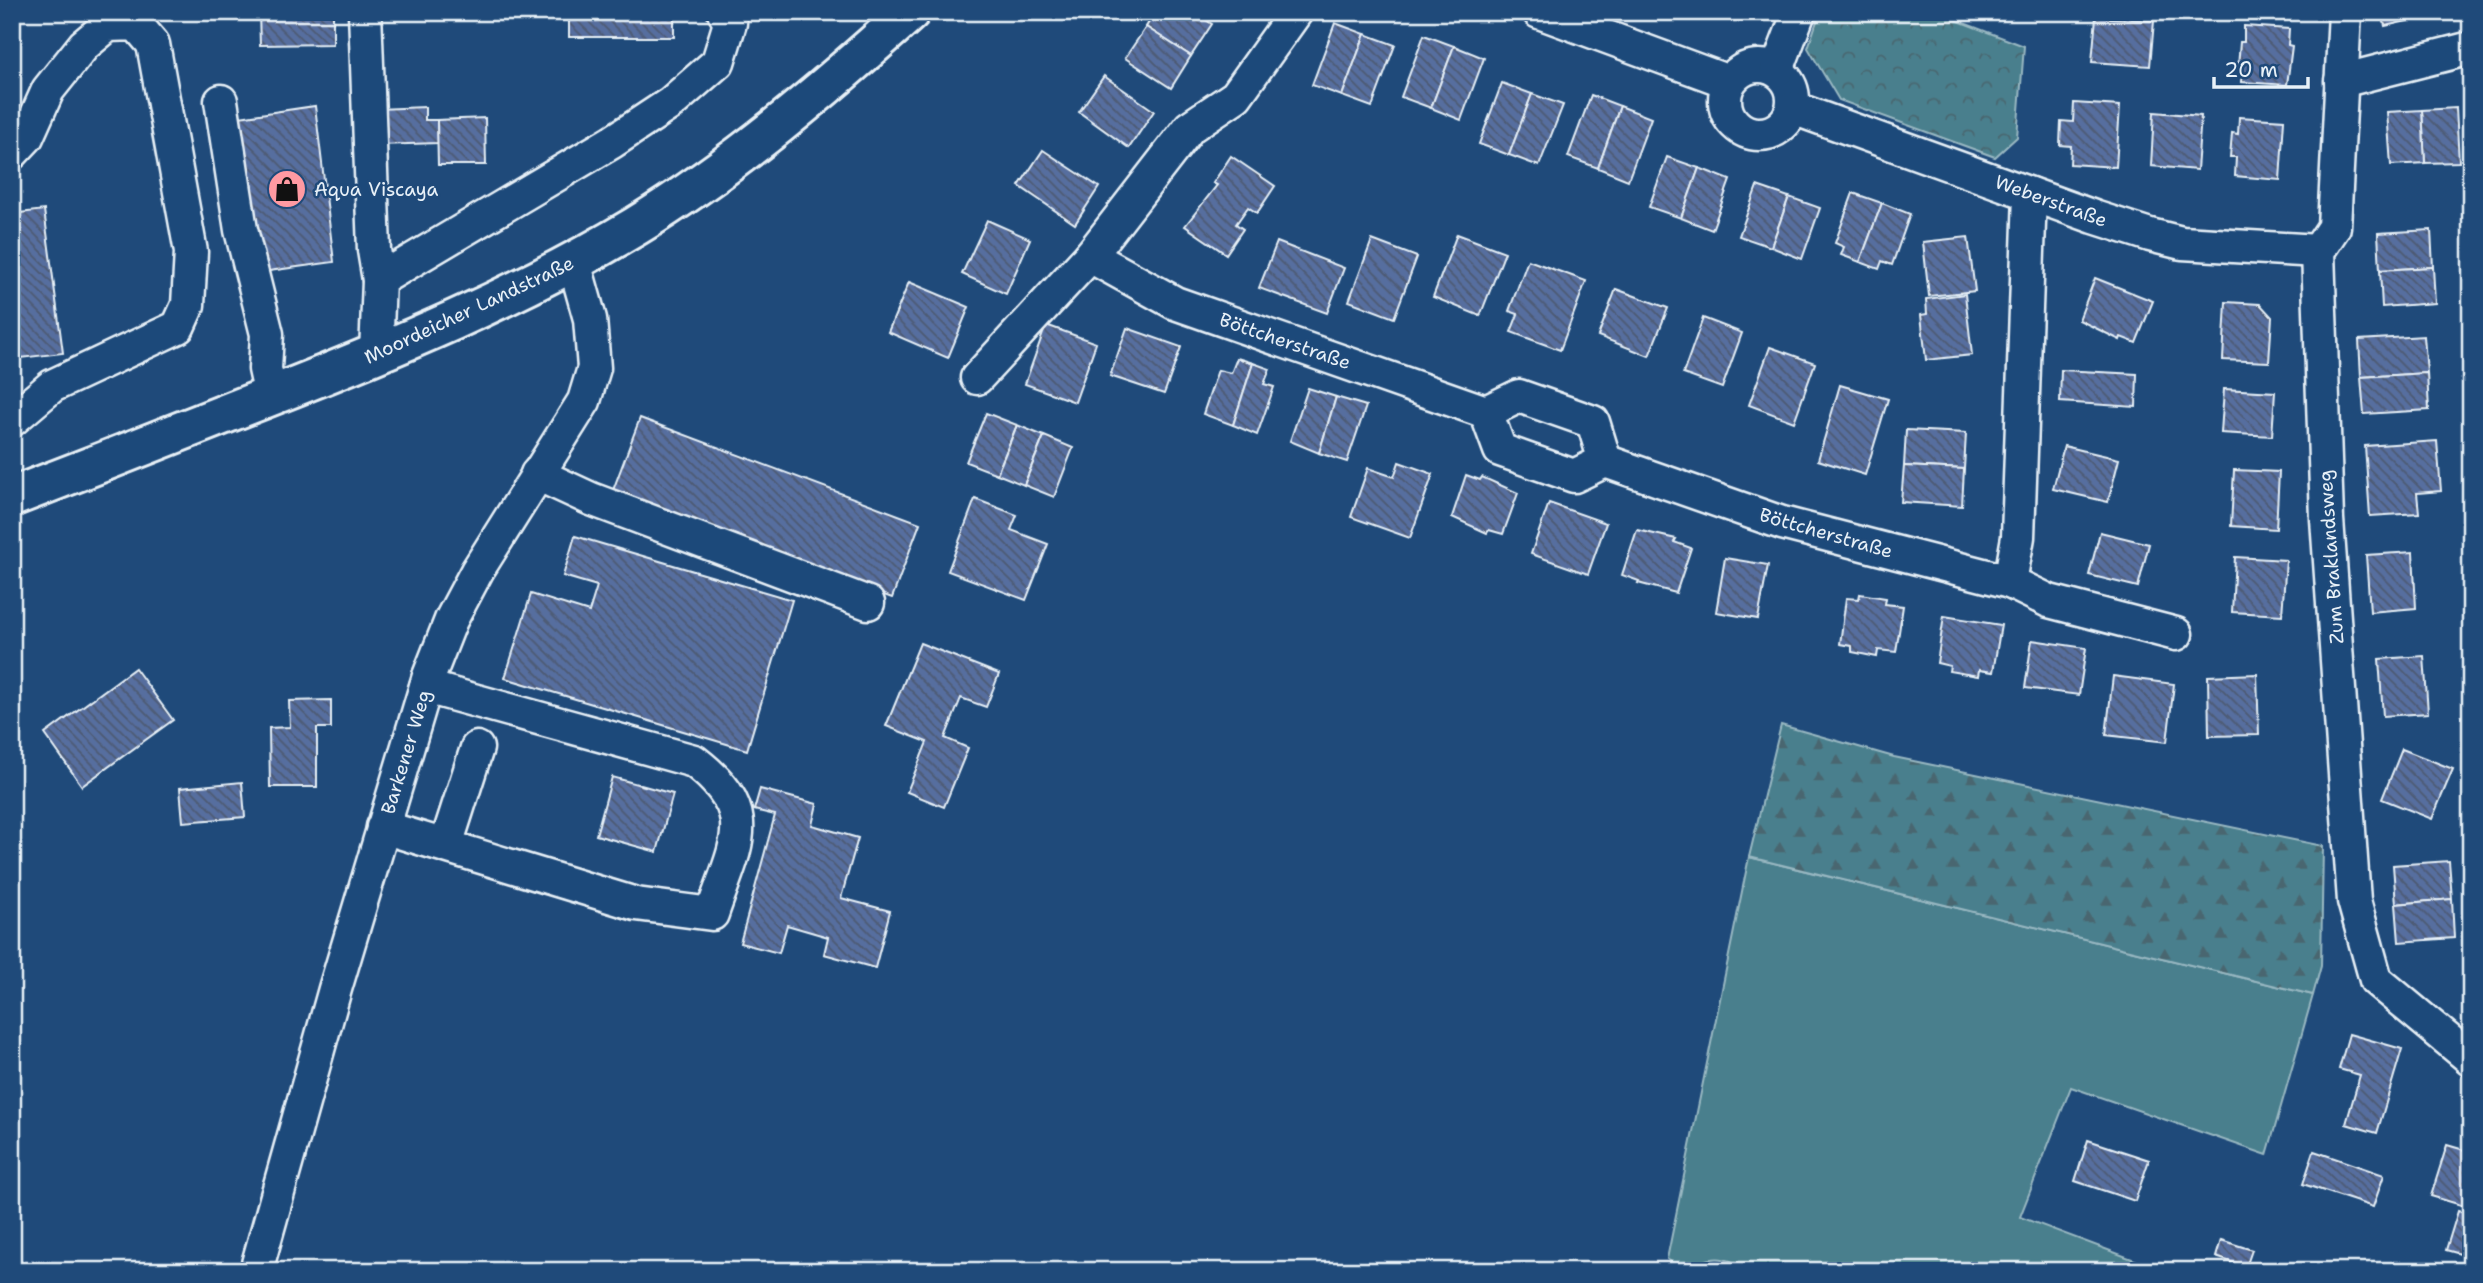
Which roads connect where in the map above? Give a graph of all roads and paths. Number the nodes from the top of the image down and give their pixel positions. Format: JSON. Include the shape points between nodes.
{"nodes":[{"id":1,"x":365,"y":12,"type":"edge"},
{"id":2,"x":724,"y":12,"type":"edge"},
{"id":3,"x":910,"y":12,"type":"edge"},
{"id":4,"x":1296,"y":12,"type":"edge"},
{"id":5,"x":1539,"y":12,"type":"edge"},
{"id":6,"x":1799,"y":12,"type":"edge"},
{"id":7,"x":2345,"y":12,"type":"edge"},
{"id":8,"x":2471,"y":48,"type":"edge"},
{"id":9,"x":1777,"y":71,"type":"junction"},
{"id":10,"x":2341,"y":81,"type":"junction"},
{"id":11,"x":1730,"y":82,"type":"junction"},
{"id":12,"x":221,"y":101,"type":"dead end"},
{"id":13,"x":1793,"y":108,"type":"junction"},
{"id":14,"x":12,"y":153,"type":"edge"},
{"id":15,"x":2030,"y":194,"type":"junction"},
{"id":16,"x":2318,"y":251,"type":"junction"},
{"id":17,"x":1090,"y":256,"type":"junction"},
{"id":18,"x":574,"y":262,"type":"junction"},
{"id":19,"x":379,"y":280,"type":"junction"},
{"id":20,"x":376,"y":354,"type":"junction"},
{"id":21,"x":977,"y":378,"type":"dead end"},
{"id":22,"x":271,"y":396,"type":"junction"},
{"id":23,"x":1486,"y":412,"type":"junction"},
{"id":24,"x":12,"y":420,"type":"edge"},
{"id":25,"x":1605,"y":461,"type":"junction"},
{"id":26,"x":537,"y":474,"type":"junction"},
{"id":27,"x":12,"y":497,"type":"edge"},
{"id":28,"x":2010,"y":582,"type":"junction"},
{"id":29,"x":868,"y":603,"type":"dead end"},
{"id":30,"x":2176,"y":634,"type":"dead end"},
{"id":31,"x":426,"y":687,"type":"junction"},
{"id":32,"x":477,"y":748,"type":"dead end"},
{"id":33,"x":383,"y":827,"type":"junction"},
{"id":34,"x":446,"y":845,"type":"junction"},
{"id":35,"x":2471,"y":1059,"type":"edge"},
{"id":36,"x":256,"y":1271,"type":"edge"}],
"edges":[{"from":1,"to":19,"type":"street"},
{"from":2,"to":19,"type":"street","via":[[730,23],[718,62],[671,103]]},
{"from":3,"to":18,"type":"main road","name":"Moordeicher Landstraße","via":[[712,175]]},
{"from":4,"to":17,"type":"street","via":[[1236,96],[1189,127]]},
{"from":5,"to":11,"type":"street"},
{"from":6,"to":9,"type":"street"},
{"from":7,"to":10,"type":"street"},
{"from":8,"to":10,"type":"street"},
{"from":9,"to":11,"type":"street","via":[[1760,65],[1742,69]]},
{"from":9,"to":13,"type":"street","via":[[1788,80]]},
{"from":10,"to":16,"type":"street","via":[[2334,227]]},
{"from":11,"to":13,"type":"street","via":[[1724,96],[1726,111],[1746,132],[1761,135],[1775,131]]},
{"from":12,"to":22,"type":"street","via":[[241,230],[267,334],[265,369]]},
{"from":13,"to":15,"type":"street","name":"Weberstraße"},
{"from":14,"to":24,"type":"street","via":[[27,136],[48,90],[84,45],[108,25],[136,24],[153,44],[191,252],[188,305],[177,327],[52,386]]},
{"from":15,"to":16,"type":"street","name":"Weberstraße","via":[[2182,243]]},
{"from":15,"to":28,"type":"street","via":[[2018,537]]},
{"from":16,"to":35,"type":"street","name":"Zum Braklandsweg","via":[[2327,519],[2354,901],[2376,980]]},
{"from":17,"to":21,"type":"street"},
{"from":17,"to":23,"type":"street","name":"Böttcherstraße","via":[[1175,303]]},
{"from":18,"to":20,"type":"main road","name":"Moordeicher Landstraße"},
{"from":18,"to":26,"type":"street","name":"Barkener Weg","via":[[590,319],[594,368],[584,401]]},
{"from":19,"to":20,"type":"street"},
{"from":20,"to":22,"type":"main road","name":"Moordeicher Landstraße"},
{"from":22,"to":27,"type":"main road","name":"Moordeicher Landstraße"},
{"from":23,"to":25,"type":"street","via":[[1500,450],[1574,476]]},
{"from":23,"to":25,"type":"street","via":[[1519,396],[1593,422]]},
{"from":25,"to":28,"type":"street","name":"Böttcherstraße","via":[[1782,523]]},
{"from":26,"to":29,"type":"street","via":[[591,499]]},
{"from":26,"to":31,"type":"street","name":"Barkener Weg","via":[[458,608]]},
{"from":28,"to":30,"type":"street","name":"Böttcherstraße","via":[[2049,601]]},
{"from":31,"to":33,"type":"street","name":"Barkener Weg"},
{"from":31,"to":34,"type":"street","via":[[694,761],[715,778],[732,801],[740,828],[712,914],[636,904]]},
{"from":32,"to":34,"type":"street"},
{"from":33,"to":34,"type":"street"},
{"from":33,"to":36,"type":"street","name":"Barkener Weg"}]}
